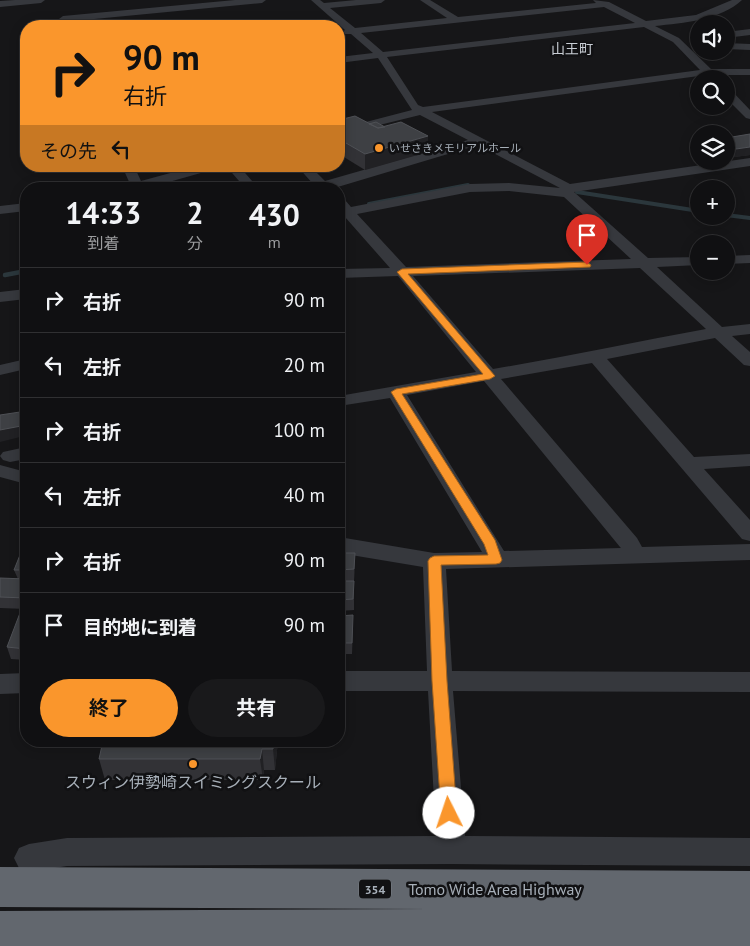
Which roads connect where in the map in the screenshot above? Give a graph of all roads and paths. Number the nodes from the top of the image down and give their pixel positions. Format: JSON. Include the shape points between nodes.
{"nodes":[{"id":1,"x":41,"y":0,"type":"edge"},
{"id":2,"x":262,"y":0,"type":"edge"},
{"id":3,"x":381,"y":0,"type":"edge"},
{"id":4,"x":424,"y":0,"type":"edge"},
{"id":5,"x":738,"y":0,"type":"edge"},
{"id":6,"x":602,"y":2,"type":"edge"},
{"id":7,"x":318,"y":3,"type":"edge"},
{"id":8,"x":0,"y":4,"type":"edge"},
{"id":9,"x":63,"y":20,"type":"edge"},
{"id":10,"x":339,"y":20,"type":"edge"},
{"id":11,"x":456,"y":20,"type":"junction"},
{"id":12,"x":345,"y":25,"type":"edge"},
{"id":13,"x":647,"y":25,"type":"junction"},
{"id":14,"x":353,"y":31,"type":"junction"},
{"id":15,"x":345,"y":32,"type":"edge"},
{"id":16,"x":750,"y":32,"type":"edge"},
{"id":17,"x":735,"y":34,"type":"edge"},
{"id":18,"x":690,"y":42,"type":"edge"},
{"id":19,"x":680,"y":43,"type":"junction"},
{"id":20,"x":735,"y":47,"type":"edge"},
{"id":21,"x":750,"y":48,"type":"edge"},
{"id":22,"x":381,"y":55,"type":"junction"},
{"id":23,"x":345,"y":59,"type":"edge"},
{"id":24,"x":706,"y":70,"type":"edge"},
{"id":25,"x":750,"y":72,"type":"edge"},
{"id":26,"x":735,"y":73,"type":"edge"},
{"id":27,"x":690,"y":78,"type":"edge"},
{"id":28,"x":735,"y":100,"type":"edge"},
{"id":29,"x":419,"y":111,"type":"junction"},
{"id":30,"x":750,"y":116,"type":"edge"},
{"id":31,"x":345,"y":130,"type":"edge"},
{"id":32,"x":478,"y":141,"type":"junction"},
{"id":33,"x":750,"y":162,"type":"edge"},
{"id":34,"x":189,"y":172,"type":"edge"},
{"id":35,"x":237,"y":172,"type":"edge"},
{"id":36,"x":308,"y":172,"type":"edge"},
{"id":37,"x":152,"y":182,"type":"edge"},
{"id":38,"x":247,"y":182,"type":"edge"},
{"id":39,"x":315,"y":182,"type":"edge"},
{"id":40,"x":340,"y":182,"type":"edge"},
{"id":41,"x":568,"y":191,"type":"junction"},
{"id":42,"x":20,"y":208,"type":"edge"},
{"id":43,"x":345,"y":209,"type":"edge"},
{"id":44,"x":0,"y":210,"type":"edge"},
{"id":45,"x":345,"y":212,"type":"edge"},
{"id":46,"x":750,"y":259,"type":"edge"},
{"id":47,"x":735,"y":260,"type":"edge"},
{"id":48,"x":690,"y":261,"type":"edge"},
{"id":49,"x":643,"y":263,"type":"junction"},
{"id":50,"x":402,"y":272,"type":"junction"},
{"id":51,"x":345,"y":274,"type":"edge"},
{"id":52,"x":20,"y":295,"type":"edge"},
{"id":53,"x":0,"y":297,"type":"edge"},
{"id":54,"x":750,"y":329,"type":"edge"},
{"id":55,"x":718,"y":332,"type":"junction"},
{"id":56,"x":596,"y":357,"type":"junction"},
{"id":57,"x":750,"y":360,"type":"edge"},
{"id":58,"x":20,"y":365,"type":"edge"},
{"id":59,"x":0,"y":370,"type":"edge"},
{"id":60,"x":490,"y":376,"type":"junction"},
{"id":61,"x":396,"y":392,"type":"junction"},
{"id":62,"x":345,"y":395,"type":"edge"},
{"id":63,"x":12,"y":460,"type":"edge"},
{"id":64,"x":750,"y":460,"type":"edge"},
{"id":65,"x":689,"y":463,"type":"junction"},
{"id":66,"x":20,"y":470,"type":"edge"},
{"id":67,"x":750,"y":534,"type":"edge"},
{"id":68,"x":345,"y":546,"type":"edge"},
{"id":69,"x":750,"y":552,"type":"edge"},
{"id":70,"x":635,"y":555,"type":"junction"},
{"id":71,"x":496,"y":560,"type":"junction"},
{"id":72,"x":434,"y":561,"type":"junction"},
{"id":73,"x":345,"y":681,"type":"edge"},
{"id":74,"x":440,"y":681,"type":"junction"},
{"id":75,"x":750,"y":682,"type":"edge"},
{"id":76,"x":20,"y":683,"type":"edge"},
{"id":77,"x":0,"y":684,"type":"edge"},
{"id":78,"x":452,"y":850,"type":"junction"},
{"id":79,"x":296,"y":852,"type":"junction"},
{"id":80,"x":750,"y":852,"type":"edge"},
{"id":81,"x":29,"y":858,"type":"dead end"},
{"id":82,"x":0,"y":887,"type":"edge"},
{"id":83,"x":220,"y":888,"type":"junction"},
{"id":84,"x":750,"y":891,"type":"edge"},
{"id":85,"x":750,"y":930,"type":"edge"},
{"id":86,"x":0,"y":932,"type":"edge"},
{"id":87,"x":391,"y":938,"type":"edge"}],
"edges":[{"from":1,"to":8,"type":"street"},
{"from":2,"to":9,"type":"street"},
{"from":3,"to":7,"type":"street"},
{"from":4,"to":11,"type":"street"},
{"from":5,"to":13,"type":"street","via":[[705,16]]},
{"from":6,"to":11,"type":"street"},
{"from":6,"to":13,"type":"street"},
{"from":7,"to":10,"type":"street"},
{"from":11,"to":14,"type":"street"},
{"from":12,"to":14,"type":"street"},
{"from":13,"to":19,"type":"street"},
{"from":13,"to":22,"type":"street"},
{"from":14,"to":15,"type":"street"},
{"from":14,"to":22,"type":"street"},
{"from":16,"to":17,"type":"street"},
{"from":18,"to":19,"type":"street"},
{"from":19,"to":24,"type":"street"},
{"from":20,"to":21,"type":"street"},
{"from":22,"to":23,"type":"street"},
{"from":22,"to":29,"type":"street"},
{"from":25,"to":26,"type":"street"},
{"from":27,"to":29,"type":"street"},
{"from":28,"to":30,"type":"street"},
{"from":29,"to":31,"type":"street"},
{"from":29,"to":32,"type":"street"},
{"from":32,"to":40,"type":"street"},
{"from":32,"to":41,"type":"street"},
{"from":33,"to":41,"type":"street"},
{"from":34,"to":37,"type":"street"},
{"from":35,"to":38,"type":"street"},
{"from":36,"to":39,"type":"street"},
{"from":41,"to":43,"type":"street","via":[[470,188]]},
{"from":41,"to":49,"type":"street"},
{"from":42,"to":44,"type":"street"},
{"from":45,"to":50,"type":"street"},
{"from":46,"to":47,"type":"street"},
{"from":48,"to":49,"type":"street"},
{"from":49,"to":50,"type":"street"},
{"from":49,"to":55,"type":"street"},
{"from":50,"to":51,"type":"street"},
{"from":50,"to":60,"type":"street"},
{"from":52,"to":53,"type":"street"},
{"from":54,"to":55,"type":"street"},
{"from":55,"to":56,"type":"street"},
{"from":55,"to":57,"type":"street"},
{"from":56,"to":60,"type":"street"},
{"from":56,"to":65,"type":"street"},
{"from":58,"to":59,"type":"street"},
{"from":60,"to":61,"type":"street"},
{"from":60,"to":70,"type":"street","via":[[629,543]]},
{"from":61,"to":62,"type":"street"},
{"from":61,"to":71,"type":"street","via":[[490,544]]},
{"from":63,"to":66,"type":"street"},
{"from":64,"to":65,"type":"street"},
{"from":65,"to":67,"type":"street"},
{"from":68,"to":72,"type":"street"},
{"from":69,"to":70,"type":"street"},
{"from":70,"to":71,"type":"street"},
{"from":71,"to":72,"type":"street"},
{"from":72,"to":74,"type":"street"},
{"from":73,"to":74,"type":"street"},
{"from":74,"to":75,"type":"street"},
{"from":74,"to":78,"type":"street"},
{"from":76,"to":77,"type":"street"},
{"from":78,"to":79,"type":"street"},
{"from":78,"to":80,"type":"street"},
{"from":79,"to":81,"type":"street","via":[[68,852]]},
{"from":79,"to":83,"type":"street"},
{"from":82,"to":83,"type":"highway","name":"Tomo Wide Area Highway","number":"354"},
{"from":83,"to":84,"type":"highway","name":"Tomo Wide Area Highway","number":"354"},
{"from":85,"to":87,"type":"highway"},
{"from":86,"to":87,"type":"highway"}]}
